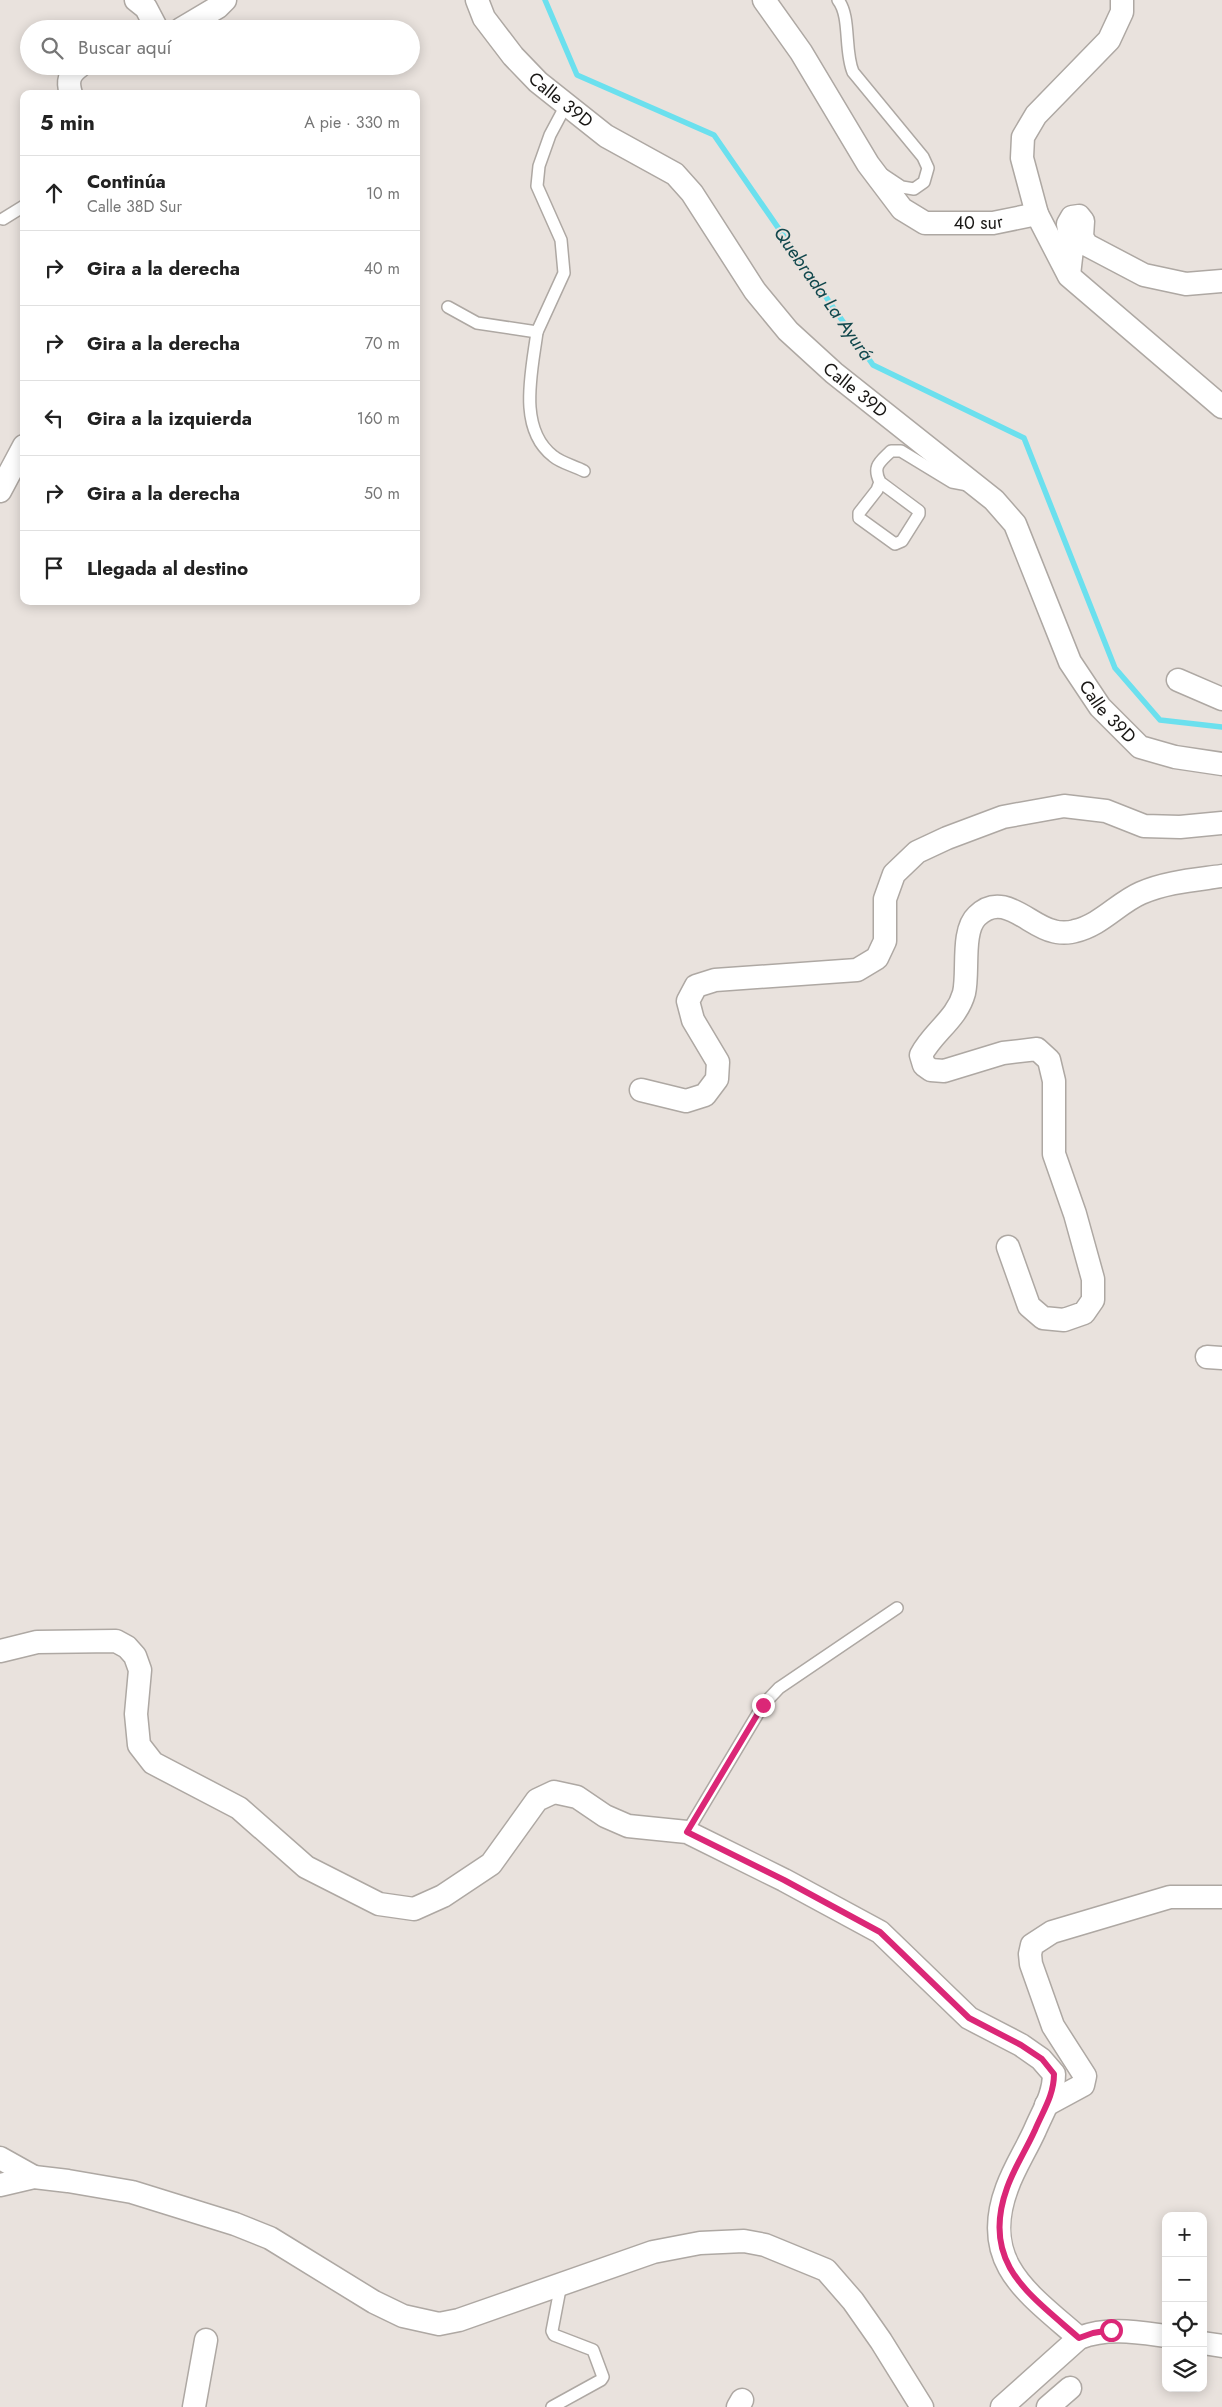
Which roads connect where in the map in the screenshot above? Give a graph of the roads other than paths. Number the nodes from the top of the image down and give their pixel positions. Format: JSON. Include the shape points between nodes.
{"nodes":[{"id":1,"x":136,"y":0,"type":"edge"},
{"id":2,"x":225,"y":0,"type":"edge"},
{"id":3,"x":478,"y":0,"type":"edge"},
{"id":4,"x":764,"y":0,"type":"edge"},
{"id":5,"x":838,"y":0,"type":"edge"},
{"id":6,"x":1122,"y":0,"type":"edge"},
{"id":7,"x":152,"y":20,"type":"edge"},
{"id":8,"x":196,"y":20,"type":"edge"},
{"id":9,"x":71,"y":75,"type":"edge"},
{"id":10,"x":70,"y":90,"type":"edge"},
{"id":11,"x":566,"y":106,"type":"junction"},
{"id":12,"x":868,"y":164,"type":"junction"},
{"id":13,"x":20,"y":208,"type":"edge"},
{"id":14,"x":1037,"y":214,"type":"junction"},
{"id":15,"x":3,"y":219,"type":"dead end"},
{"id":16,"x":1069,"y":276,"type":"junction"},
{"id":17,"x":1222,"y":281,"type":"edge"},
{"id":18,"x":448,"y":307,"type":"dead end"},
{"id":19,"x":537,"y":332,"type":"junction"},
{"id":20,"x":1222,"y":407,"type":"edge"},
{"id":21,"x":20,"y":454,"type":"edge"},
{"id":22,"x":584,"y":470,"type":"dead end"},
{"id":23,"x":880,"y":482,"type":"junction"},
{"id":24,"x":980,"y":487,"type":"junction"},
{"id":25,"x":0,"y":491,"type":"edge"},
{"id":26,"x":1178,"y":680,"type":"dead end"},
{"id":27,"x":1222,"y":699,"type":"edge"},
{"id":28,"x":1222,"y":764,"type":"edge"},
{"id":29,"x":1222,"y":823,"type":"edge"},
{"id":30,"x":1222,"y":876,"type":"edge"},
{"id":31,"x":641,"y":1090,"type":"dead end"},
{"id":32,"x":1008,"y":1247,"type":"dead end"},
{"id":33,"x":898,"y":1608,"type":"dead end"},
{"id":34,"x":0,"y":1651,"type":"edge"},
{"id":35,"x":687,"y":1832,"type":"junction"},
{"id":36,"x":1222,"y":1898,"type":"edge"},
{"id":37,"x":1046,"y":2105,"type":"junction"},
{"id":38,"x":0,"y":2158,"type":"edge"},
{"id":39,"x":34,"y":2177,"type":"junction"},
{"id":40,"x":0,"y":2185,"type":"edge"},
{"id":41,"x":560,"y":2284,"type":"junction"},
{"id":42,"x":1162,"y":2336,"type":"edge"},
{"id":43,"x":1079,"y":2338,"type":"junction"},
{"id":44,"x":206,"y":2340,"type":"dead end"},
{"id":45,"x":1207,"y":2344,"type":"edge"},
{"id":46,"x":1222,"y":2346,"type":"edge"},
{"id":47,"x":1070,"y":2388,"type":"dead end"},
{"id":48,"x":194,"y":2407,"type":"edge"},
{"id":49,"x":552,"y":2407,"type":"edge"},
{"id":50,"x":922,"y":2407,"type":"edge"},
{"id":51,"x":1002,"y":2407,"type":"edge"},
{"id":52,"x":1048,"y":2407,"type":"edge"}],
"edges":[{"from":1,"to":7,"type":"street","via":[[146,8]]},
{"from":2,"to":8,"type":"street"},
{"from":3,"to":11,"type":"street","name":"Calle 39D","via":[[484,18],[512,56]]},
{"from":4,"to":12,"type":"street","name":"40 sur","via":[[801,52]]},
{"from":5,"to":12,"type":"lane","via":[[844,13],[848,60],[853,72],[923,156],[928,168],[924,182],[914,189],[902,187]]},
{"from":6,"to":14,"type":"street","via":[[1122,12],[1108,40],[1036,115],[1023,138],[1022,158]]},
{"from":9,"to":10,"type":"street"},
{"from":11,"to":19,"type":"lane","via":[[550,135],[539,166],[537,186],[561,240],[564,273]]},
{"from":11,"to":24,"type":"street","name":"Calle 39D","via":[[606,136],[675,174],[692,193],[756,291],[788,331],[834,373]]},
{"from":12,"to":14,"type":"street","name":"40 sur","via":[[902,208],[925,223],[993,223]]},
{"from":13,"to":15,"type":"lane"},
{"from":14,"to":16,"type":"street"},
{"from":16,"to":17,"type":"street","via":[[1072,249],[1068,224],[1072,217],[1079,216],[1083,221],[1082,237],[1087,246],[1144,275],[1186,284]]},
{"from":16,"to":20,"type":"street"},
{"from":18,"to":19,"type":"lane","via":[[477,323]]},
{"from":19,"to":22,"type":"lane","via":[[530,404],[533,430],[554,458]]},
{"from":21,"to":25,"type":"street"},
{"from":23,"to":23,"type":"lane","via":[[919,511],[902,541],[895,544],[859,518],[859,513]]},
{"from":23,"to":24,"type":"lane","via":[[876,466],[891,451],[901,451],[952,482]]},
{"from":24,"to":28,"type":"street","name":"Calle 39D","via":[[1016,524],[1070,662],[1100,707],[1140,747],[1175,757]]},
{"from":26,"to":27,"type":"street"},
{"from":29,"to":31,"type":"street","via":[[1144,826],[1106,811],[1064,806],[1003,817],[932,845],[917,852],[894,874],[885,899],[885,941],[877,958],[856,970],[715,980],[696,986],[688,1001],[693,1020],[718,1062],[717,1079],[705,1095],[686,1101]]},
{"from":30,"to":32,"type":"street","via":[[1167,883],[1139,894],[1105,918],[1075,931],[1052,932],[1011,909],[995,906],[977,915],[969,929],[964,992],[958,1010],[921,1054],[924,1065],[944,1072],[1002,1053],[1037,1049],[1048,1060],[1054,1081],[1054,1154],[1093,1279],[1093,1300],[1084,1313],[1064,1320],[1043,1318],[1029,1306]]},
{"from":33,"to":35,"type":"lane","via":[[779,1688],[763,1705]]},
{"from":34,"to":35,"type":"street","via":[[37,1642],[116,1641],[127,1647],[136,1656],[140,1670],[136,1714],[139,1745],[153,1763],[239,1808],[306,1866],[379,1904],[414,1909],[443,1896],[491,1864],[537,1800],[554,1792],[578,1797],[605,1816],[628,1826]]},
{"from":35,"to":37,"type":"street","via":[[880,1932],[969,2018],[1042,2059],[1054,2074],[1054,2087]]},
{"from":36,"to":37,"type":"street","via":[[1170,1897],[1052,1932],[1032,1945],[1031,1964],[1053,2026],[1085,2076],[1083,2085]]},
{"from":37,"to":43,"type":"street","via":[[1006,2190],[999,2217],[1000,2238],[1003,2258],[1026,2292]]},
{"from":38,"to":39,"type":"street"},
{"from":39,"to":40,"type":"street"},
{"from":39,"to":41,"type":"street","via":[[132,2192],[235,2224],[270,2238],[374,2302],[403,2316],[439,2324],[460,2320]]},
{"from":41,"to":49,"type":"lane","via":[[552,2331],[554,2335],[593,2350],[603,2377]]},
{"from":41,"to":50,"type":"street","via":[[653,2252],[700,2243],[744,2241],[765,2245],[826,2270],[853,2301]]},
{"from":42,"to":43,"type":"street","via":[[1111,2330]]},
{"from":43,"to":51,"type":"street"},
{"from":44,"to":48,"type":"street"},
{"from":45,"to":46,"type":"street"},
{"from":47,"to":52,"type":"street"}]}
